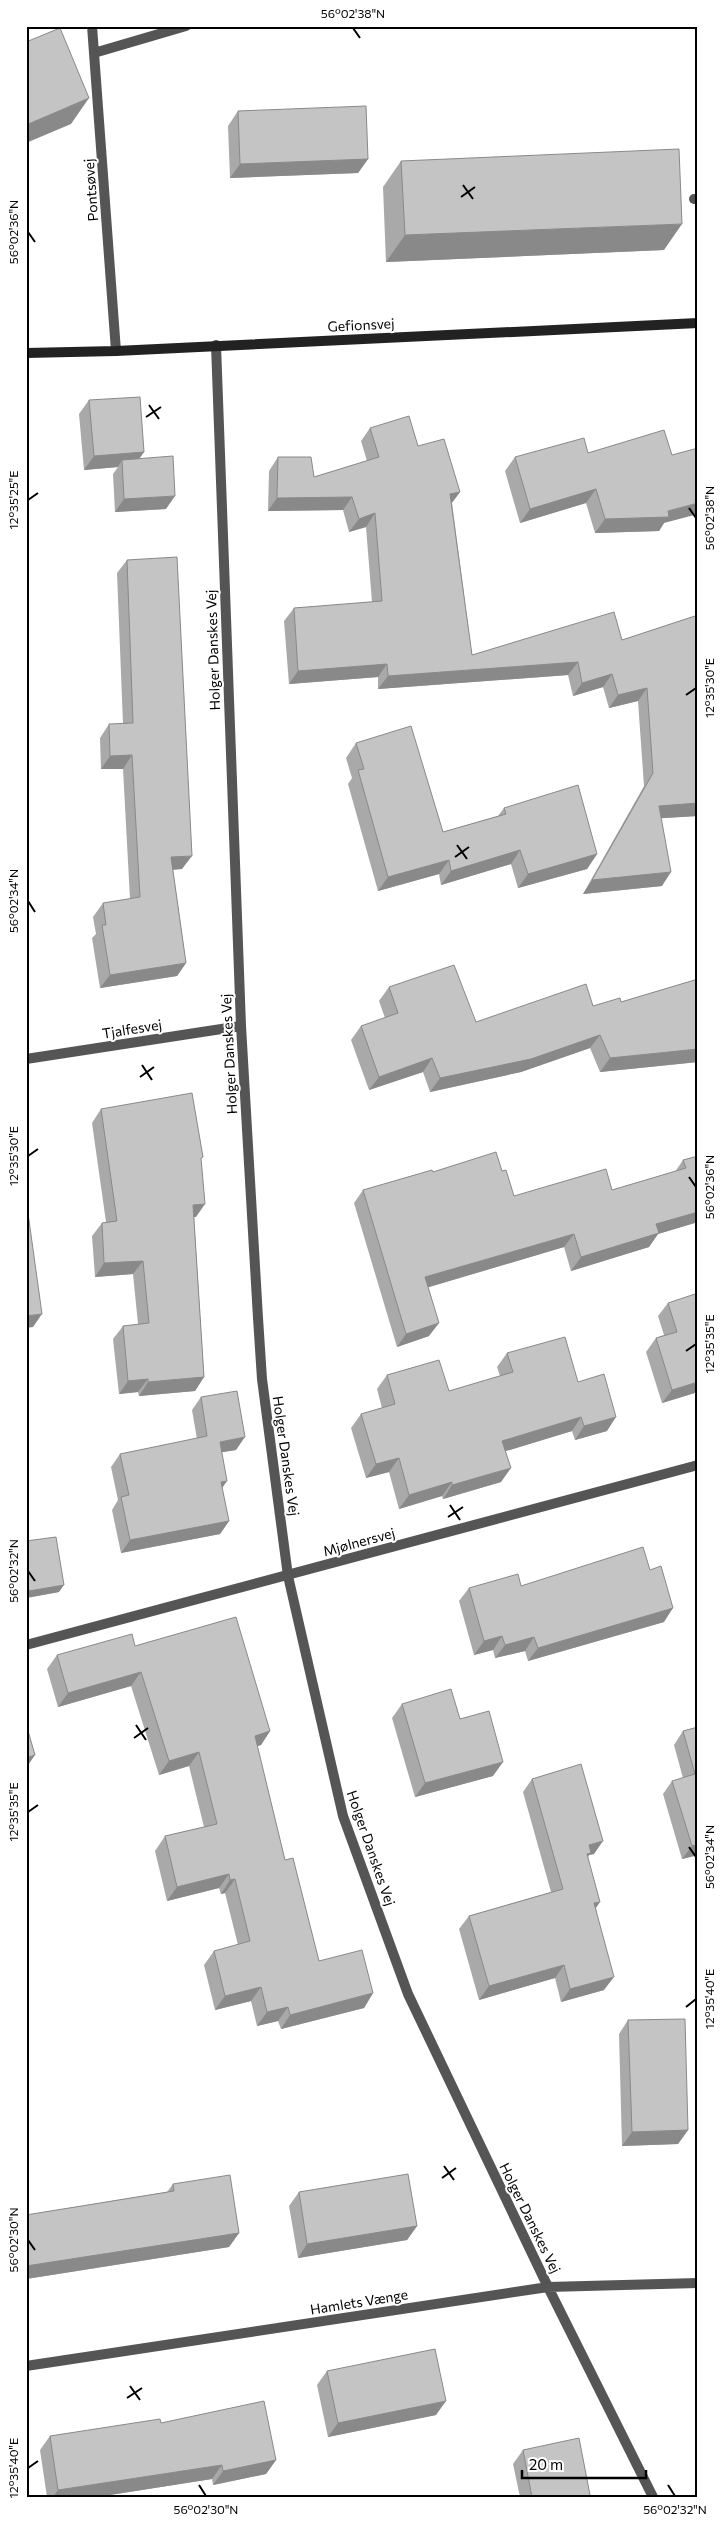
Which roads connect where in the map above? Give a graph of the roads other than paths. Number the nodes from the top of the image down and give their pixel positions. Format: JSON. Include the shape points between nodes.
{"nodes":[{"id":1,"x":92,"y":26,"type":"edge"},
{"id":2,"x":186,"y":26,"type":"edge"},
{"id":3,"x":94,"y":53,"type":"junction"},
{"id":4,"x":698,"y":323,"type":"edge"},
{"id":5,"x":216,"y":345,"type":"junction"},
{"id":6,"x":116,"y":351,"type":"junction"},
{"id":7,"x":26,"y":353,"type":"edge"},
{"id":8,"x":241,"y":1026,"type":"junction"},
{"id":9,"x":26,"y":1059,"type":"edge"},
{"id":10,"x":698,"y":1465,"type":"edge"},
{"id":11,"x":288,"y":1576,"type":"junction"},
{"id":12,"x":26,"y":1645,"type":"edge"},
{"id":13,"x":698,"y":2283,"type":"edge"},
{"id":14,"x":548,"y":2287,"type":"junction"},
{"id":15,"x":26,"y":2366,"type":"edge"},
{"id":16,"x":653,"y":2497,"type":"edge"}],
"edges":[{"from":1,"to":3,"type":"street","name":"Pontsøvej"},
{"from":2,"to":3,"type":"street"},
{"from":3,"to":6,"type":"street","name":"Pontsøvej"},
{"from":4,"to":5,"type":"main road","name":"Gefionsvej"},
{"from":5,"to":6,"type":"main road","name":"Gefionsvej"},
{"from":5,"to":8,"type":"street","name":"Holger Danskes Vej"},
{"from":6,"to":7,"type":"main road","name":"Gefionsvej"},
{"from":8,"to":9,"type":"street","name":"Tjalfesvej"},
{"from":8,"to":11,"type":"street","name":"Holger Danskes Vej","via":[[262,1379]]},
{"from":10,"to":11,"type":"street","name":"Mjølnersvej"},
{"from":11,"to":12,"type":"street","name":"Mjølnersvej"},
{"from":11,"to":14,"type":"street","name":"Holger Danskes Vej","via":[[343,1816],[401,1975]]},
{"from":13,"to":14,"type":"street","name":"Hamlets Vænge"},
{"from":14,"to":15,"type":"street","name":"Hamlets Vænge"},
{"from":14,"to":16,"type":"street","name":"Holger Danskes Vej"}]}
